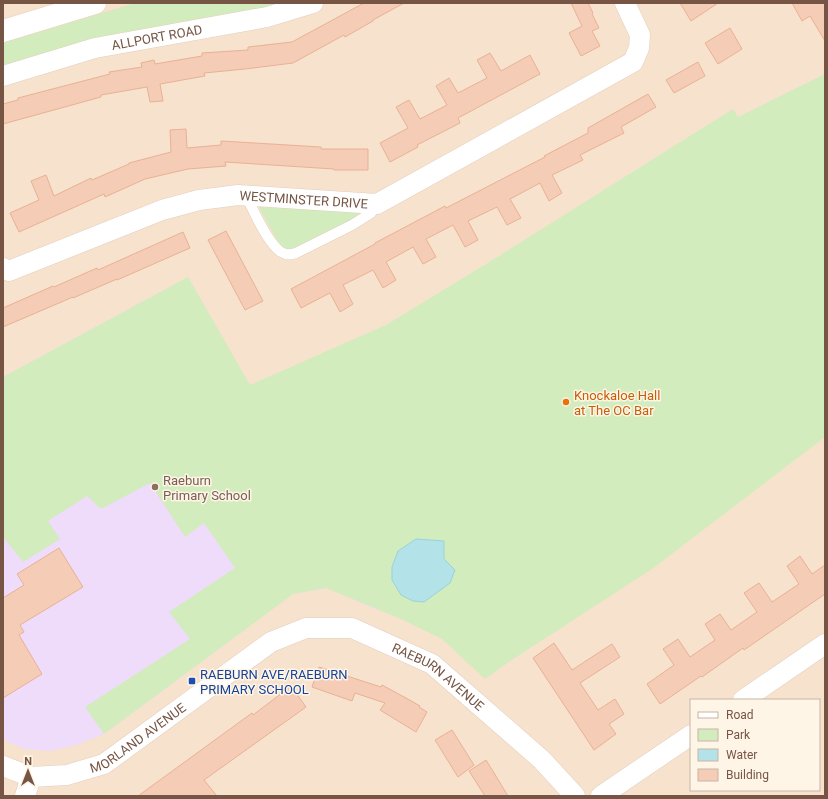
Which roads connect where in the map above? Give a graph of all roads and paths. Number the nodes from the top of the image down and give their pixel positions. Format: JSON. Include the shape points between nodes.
{"nodes":[{"id":1,"x":95,"y":3,"type":"edge"},
{"id":2,"x":313,"y":3,"type":"edge"},
{"id":3,"x":625,"y":3,"type":"edge"},
{"id":4,"x":3,"y":31,"type":"edge"},
{"id":5,"x":3,"y":76,"type":"edge"},
{"id":6,"x":246,"y":195,"type":"junction"},
{"id":7,"x":377,"y":204,"type":"junction"},
{"id":8,"x":5,"y":271,"type":"edge"},
{"id":9,"x":271,"y":642,"type":"joint"},
{"id":10,"x":825,"y":644,"type":"edge"},
{"id":11,"x":744,"y":699,"type":"edge"},
{"id":12,"x":690,"y":736,"type":"edge"},
{"id":13,"x":3,"y":766,"type":"edge"},
{"id":14,"x":31,"y":777,"type":"junction"},
{"id":15,"x":25,"y":796,"type":"edge"},
{"id":16,"x":574,"y":796,"type":"edge"},
{"id":17,"x":601,"y":796,"type":"edge"}],
"edges":[{"from":1,"to":4,"type":"street"},
{"from":2,"to":5,"type":"street","name":"ALLPORT ROAD","via":[[267,17],[95,48]]},
{"from":3,"to":7,"type":"street","name":"WESTMINSTER DRIVE","via":[[640,35],[639,48],[633,62]]},
{"from":6,"to":7,"type":"street","name":"WESTMINSTER DRIVE"},
{"from":6,"to":7,"type":"lane","via":[[273,246],[290,255],[352,225],[371,213]]},
{"from":6,"to":8,"type":"street","name":"WESTMINSTER DRIVE","via":[[199,200],[162,210]]},
{"from":9,"to":14,"type":"street","name":"MORLAND AVENUE","via":[[104,764],[67,775]]},
{"from":9,"to":16,"type":"street","name":"RAEBURN AVENUE","via":[[306,628],[352,628],[432,664],[542,760]]},
{"from":10,"to":11,"type":"street"},
{"from":12,"to":17,"type":"street"},
{"from":13,"to":14,"type":"street","name":"MORLAND AVENUE"},
{"from":14,"to":15,"type":"street"}]}
